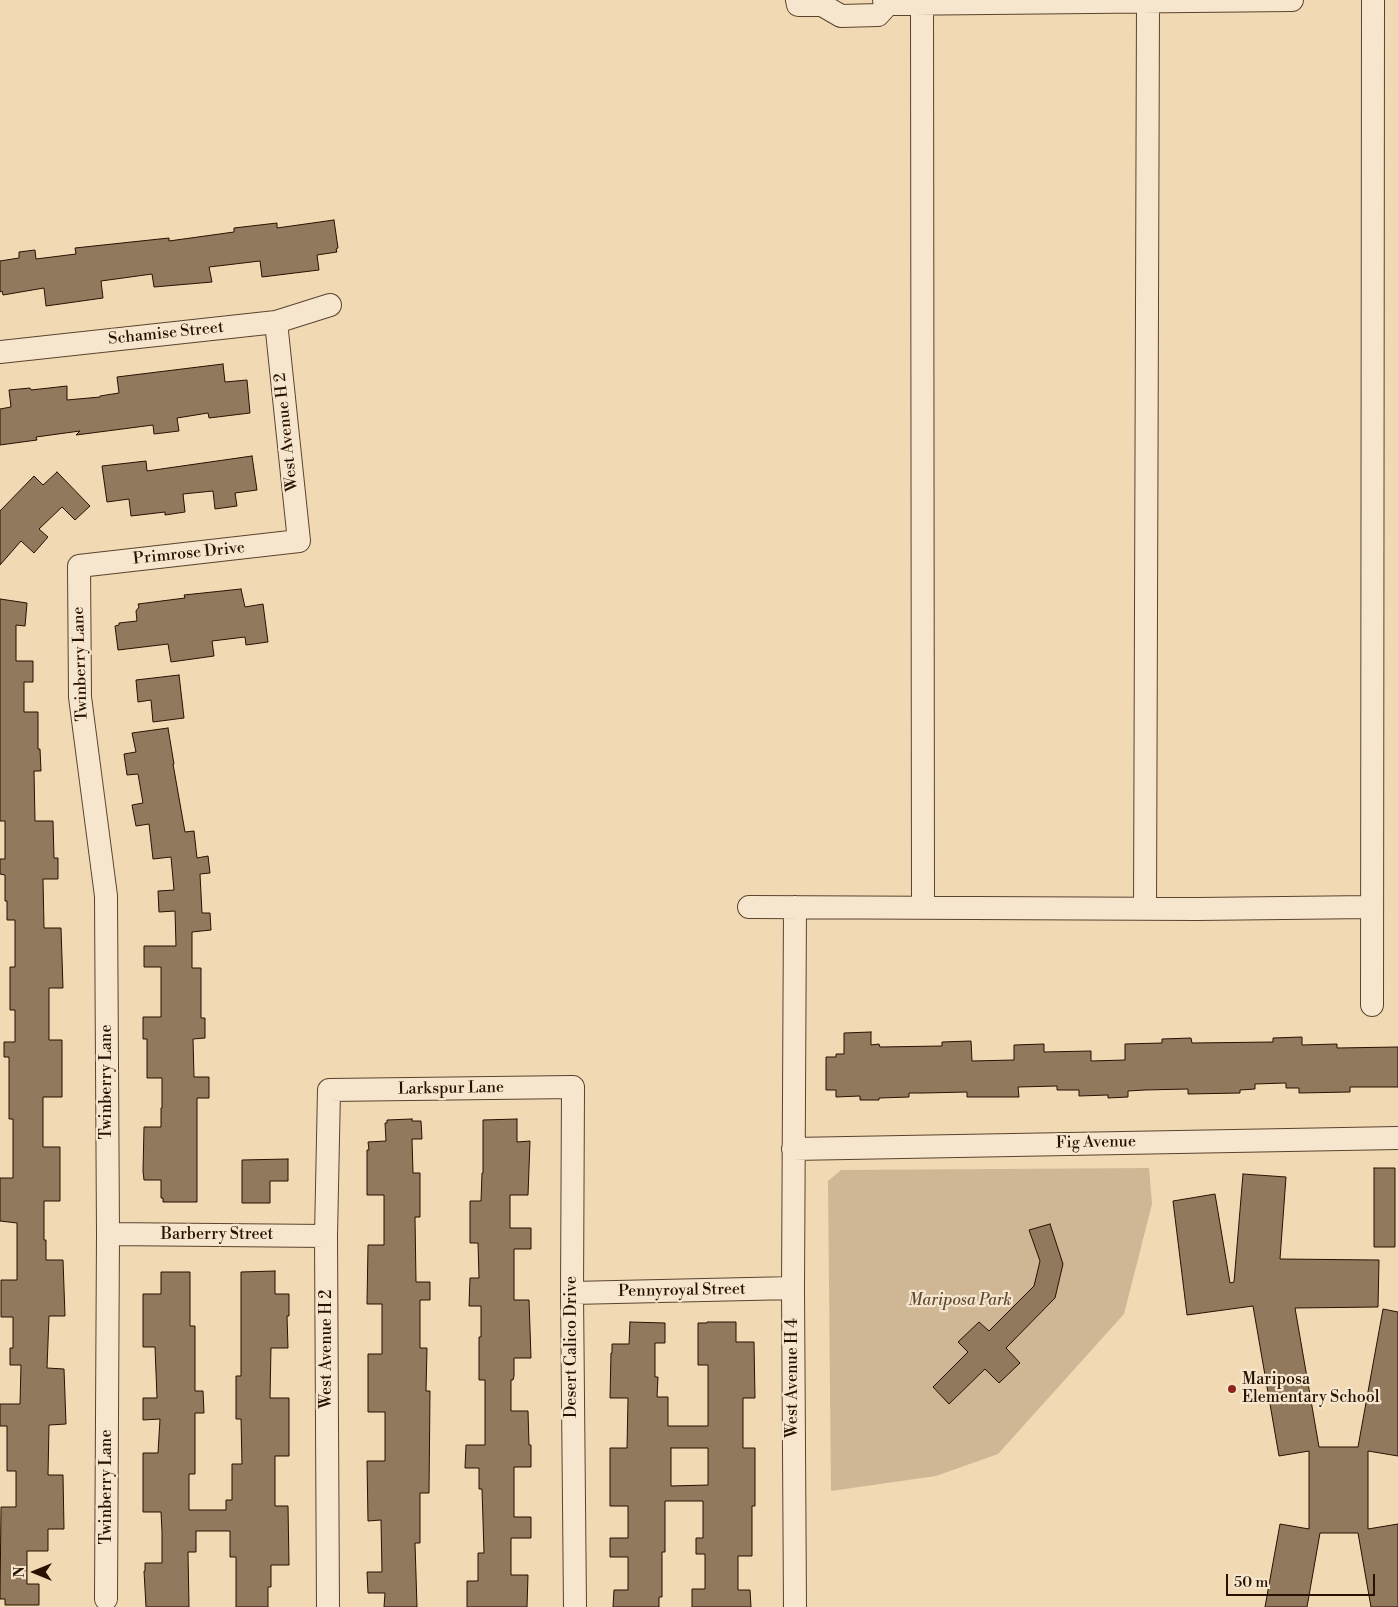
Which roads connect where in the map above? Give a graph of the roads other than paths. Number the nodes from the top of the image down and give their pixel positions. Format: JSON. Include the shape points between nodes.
{"nodes":[{"id":1,"x":797,"y":0,"type":"edge"},
{"id":2,"x":1292,"y":0,"type":"edge"},
{"id":3,"x":1373,"y":0,"type":"edge"},
{"id":4,"x":826,"y":2,"type":"edge"},
{"id":5,"x":886,"y":2,"type":"edge"},
{"id":6,"x":1148,"y":2,"type":"junction"},
{"id":7,"x":922,"y":3,"type":"junction"},
{"id":8,"x":330,"y":305,"type":"dead end"},
{"id":9,"x":276,"y":322,"type":"junction"},
{"id":10,"x":0,"y":352,"type":"edge"},
{"id":11,"x":299,"y":541,"type":"joint"},
{"id":12,"x":79,"y":566,"type":"joint"},
{"id":13,"x":749,"y":907,"type":"dead end"},
{"id":14,"x":1371,"y":907,"type":"junction"},
{"id":15,"x":795,"y":908,"type":"junction"},
{"id":16,"x":923,"y":908,"type":"junction"},
{"id":17,"x":1145,"y":908,"type":"junction"},
{"id":18,"x":1372,"y":1005,"type":"dead end"},
{"id":19,"x":573,"y":1087,"type":"joint"},
{"id":20,"x":329,"y":1090,"type":"joint"},
{"id":21,"x":1398,"y":1138,"type":"edge"},
{"id":22,"x":793,"y":1149,"type":"junction"},
{"id":23,"x":108,"y":1234,"type":"junction"},
{"id":24,"x":326,"y":1236,"type":"junction"},
{"id":25,"x":793,"y":1288,"type":"junction"},
{"id":26,"x":572,"y":1293,"type":"junction"},
{"id":27,"x":106,"y":1599,"type":"dead end"},
{"id":28,"x":328,"y":1607,"type":"edge"},
{"id":29,"x":575,"y":1607,"type":"edge"},
{"id":30,"x":795,"y":1607,"type":"edge"}],
"edges":[{"from":1,"to":4,"type":"street","via":[[798,5]]},
{"from":2,"to":6,"type":"street"},
{"from":3,"to":14,"type":"street"},
{"from":4,"to":5,"type":"street","via":[[840,16],[878,15]]},
{"from":5,"to":7,"type":"street"},
{"from":6,"to":7,"type":"street"},
{"from":6,"to":17,"type":"street"},
{"from":7,"to":16,"type":"street"},
{"from":8,"to":9,"type":"street","name":"Schamise Street"},
{"from":9,"to":10,"type":"street","name":"Schamise Street"},
{"from":9,"to":11,"type":"street","name":"West Avenue H 2"},
{"from":11,"to":12,"type":"street","name":"Primrose Drive"},
{"from":12,"to":23,"type":"street","name":"Twinberry Lane","via":[[80,697],[106,896]]},
{"from":13,"to":15,"type":"street"},
{"from":14,"to":17,"type":"street"},
{"from":14,"to":18,"type":"street"},
{"from":15,"to":16,"type":"street"},
{"from":15,"to":22,"type":"street","name":"West Avenue H 4"},
{"from":16,"to":17,"type":"street"},
{"from":19,"to":20,"type":"street","name":"Larkspur Lane"},
{"from":19,"to":26,"type":"street","name":"Desert Calico Drive"},
{"from":20,"to":24,"type":"street","name":"West Avenue H 2"},
{"from":21,"to":22,"type":"street","name":"Fig Avenue"},
{"from":22,"to":25,"type":"street","name":"West Avenue H 4"},
{"from":23,"to":24,"type":"street","name":"Barberry Street"},
{"from":23,"to":27,"type":"street","name":"Twinberry Lane"},
{"from":24,"to":28,"type":"street","name":"West Avenue H 2"},
{"from":25,"to":26,"type":"street","name":"Pennyroyal Street"},
{"from":25,"to":30,"type":"street","name":"West Avenue H 4"},
{"from":26,"to":29,"type":"street","name":"Desert Calico Drive"}]}
